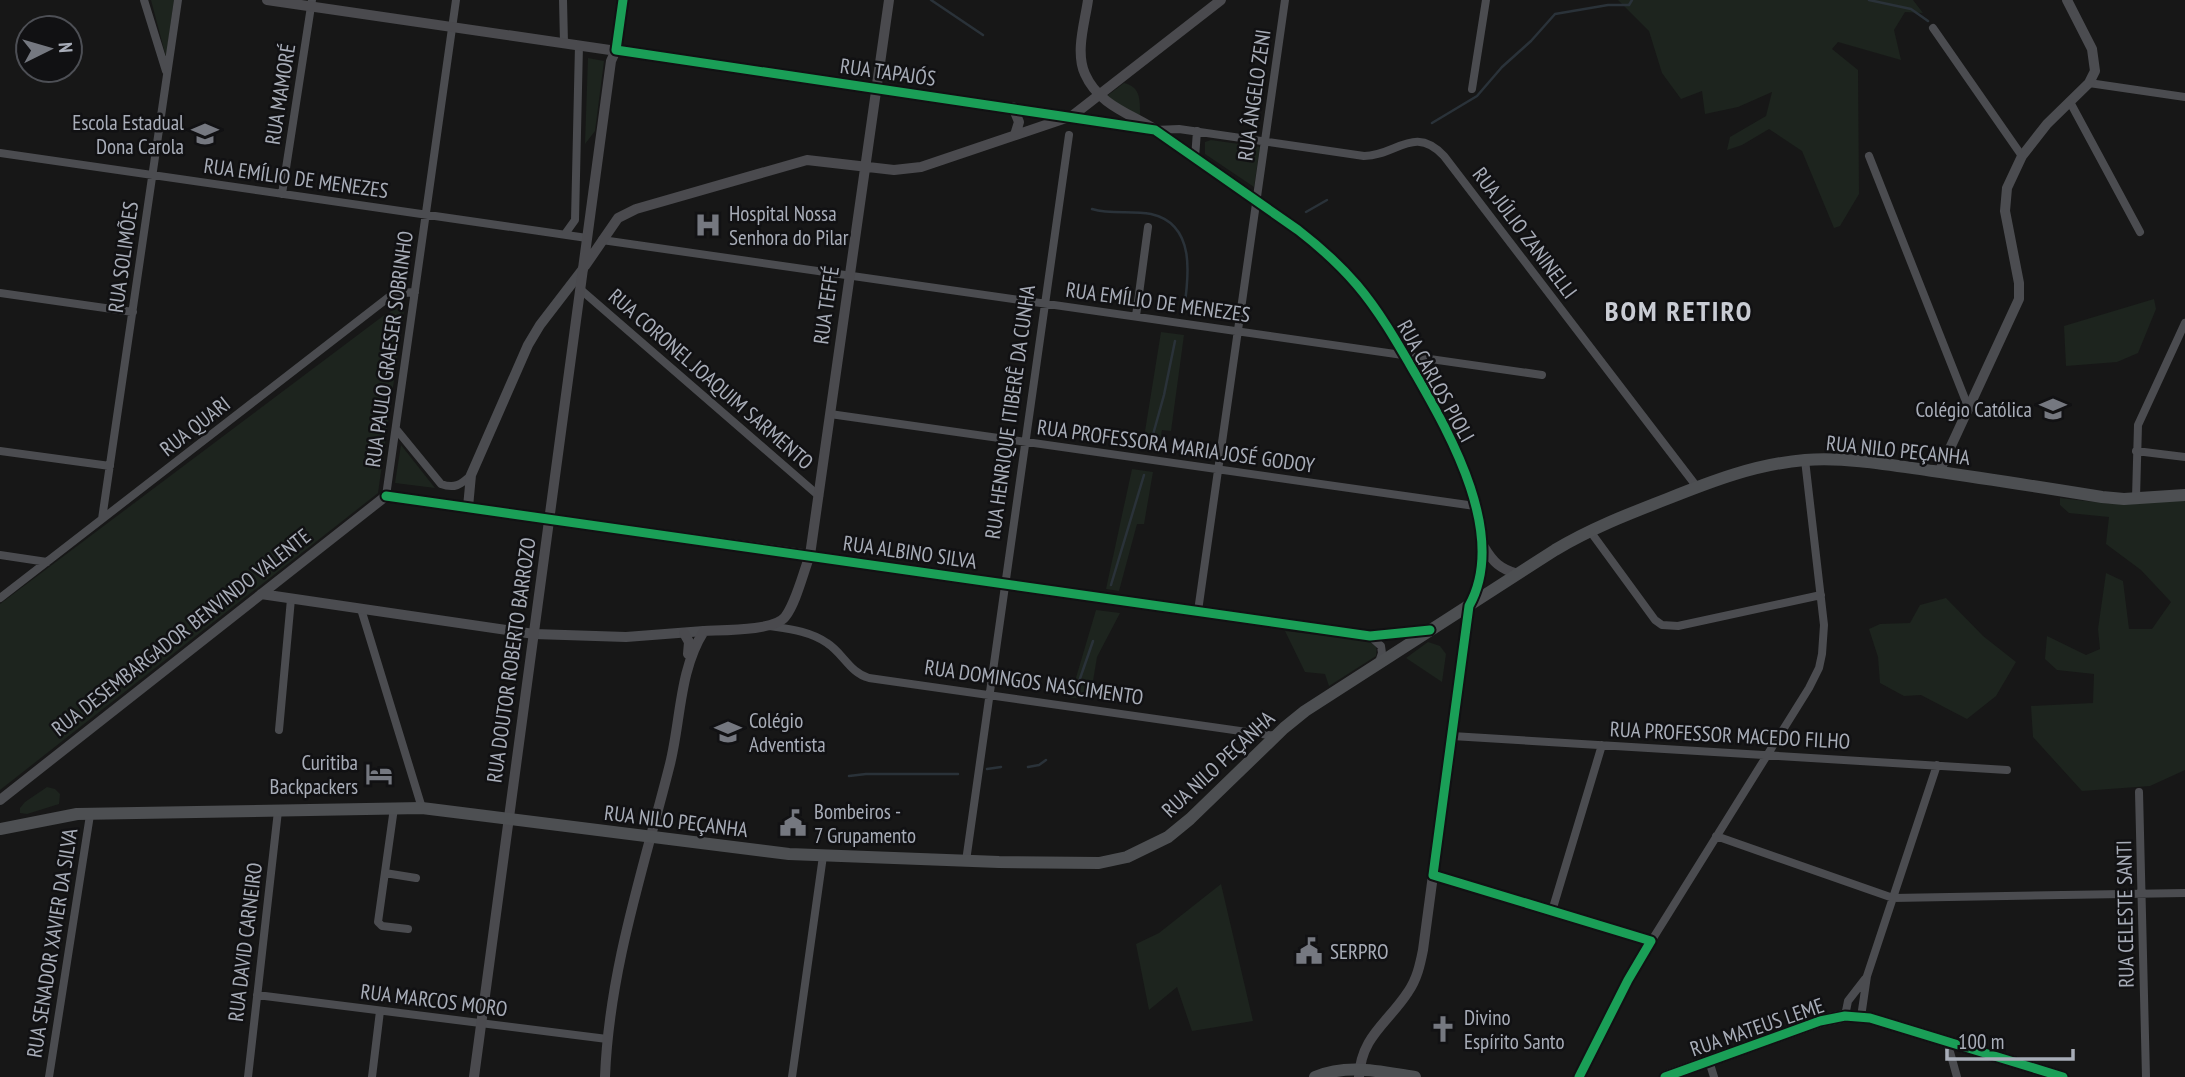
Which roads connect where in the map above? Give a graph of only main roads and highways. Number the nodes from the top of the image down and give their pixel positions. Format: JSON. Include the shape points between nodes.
{"nodes":[{"id":1,"x":267,"y":0,"type":"edge"},
{"id":2,"x":623,"y":0,"type":"edge"},
{"id":3,"x":889,"y":0,"type":"edge"},
{"id":4,"x":1088,"y":0,"type":"edge"},
{"id":5,"x":1221,"y":0,"type":"edge"},
{"id":6,"x":311,"y":3,"type":"edge"},
{"id":7,"x":616,"y":50,"type":"junction"},
{"id":8,"x":877,"y":88,"type":"junction"},
{"id":9,"x":1100,"y":95,"type":"junction"},
{"id":10,"x":1013,"y":107,"type":"junction"},
{"id":11,"x":1072,"y":116,"type":"junction"},
{"id":12,"x":1155,"y":130,"type":"junction"},
{"id":13,"x":1015,"y":135,"type":"junction"},
{"id":14,"x":865,"y":167,"type":"junction"},
{"id":15,"x":590,"y":221,"type":"junction"},
{"id":16,"x":602,"y":240,"type":"junction"},
{"id":17,"x":583,"y":269,"type":"junction"},
{"id":18,"x":2185,"y":495,"type":"edge"},
{"id":19,"x":1481,"y":542,"type":"junction"},
{"id":20,"x":1518,"y":574,"type":"junction"},
{"id":21,"x":1469,"y":606,"type":"junction"},
{"id":22,"x":769,"y":626,"type":"joint"},
{"id":23,"x":684,"y":632,"type":"road end"},
{"id":24,"x":685,"y":677,"type":"junction"},
{"id":25,"x":509,"y":818,"type":"junction"},
{"id":26,"x":3,"y":827,"type":"edge"},
{"id":27,"x":649,"y":836,"type":"junction"},
{"id":28,"x":1360,"y":1073,"type":"edge"},
{"id":29,"x":474,"y":1077,"type":"edge"},
{"id":30,"x":605,"y":1077,"type":"edge"},
{"id":31,"x":1315,"y":1077,"type":"edge"},
{"id":32,"x":1415,"y":1077,"type":"edge"},
{"id":33,"x":1665,"y":1077,"type":"edge"},
{"id":34,"x":2063,"y":1077,"type":"edge"}],
"edges":[{"from":1,"to":6,"type":"main road","name":"RUA TAPAJÓS"},
{"from":2,"to":7,"type":"main road","name":"RUA DOUTOR ROBERTO BARROZO"},
{"from":3,"to":8,"type":"main road","name":"RUA TEFFÉ"},
{"from":4,"to":9,"type":"main road","via":[[1083,67]]},
{"from":5,"to":9,"type":"main road"},
{"from":6,"to":7,"type":"main road","name":"RUA TAPAJÓS"},
{"from":7,"to":8,"type":"main road","name":"RUA TAPAJÓS"},
{"from":7,"to":15,"type":"main road","name":"RUA DOUTOR ROBERTO BARROZO"},
{"from":8,"to":10,"type":"main road","name":"RUA TAPAJÓS"},
{"from":8,"to":14,"type":"main road","name":"RUA TEFFÉ"},
{"from":9,"to":11,"type":"main road"},
{"from":9,"to":12,"type":"main road","name":"RUA CARLOS PIOLI"},
{"from":10,"to":11,"type":"main road","name":"RUA TAPAJÓS"},
{"from":10,"to":13,"type":"main road","via":[[1019,122]]},
{"from":11,"to":12,"type":"main road","name":"RUA TAPAJÓS"},
{"from":11,"to":13,"type":"main road"},
{"from":12,"to":19,"type":"main road","name":"RUA CARLOS PIOLI","via":[[1333,258],[1371,303],[1450,437],[1475,506]]},
{"from":13,"to":14,"type":"main road","via":[[921,167]]},
{"from":14,"to":16,"type":"main road","via":[[815,160],[790,164],[629,212],[618,218]]},
{"from":14,"to":22,"type":"main road","name":"RUA TEFFÉ","via":[[810,555],[788,611]]},
{"from":15,"to":16,"type":"main road"},
{"from":15,"to":17,"type":"main road","name":"RUA DOUTOR ROBERTO BARROZO"},
{"from":16,"to":17,"type":"main road"},
{"from":17,"to":25,"type":"main road","name":"RUA DOUTOR ROBERTO BARROZO"},
{"from":18,"to":20,"type":"main road","name":"RUA NILO PEÇANHA","via":[[2102,497],[1862,461],[1805,460],[1745,470],[1697,487],[1590,531]]},
{"from":19,"to":20,"type":"main road","via":[[1493,562]]},
{"from":19,"to":21,"type":"main road","name":"RUA CARLOS PIOLI","via":[[1479,583]]},
{"from":20,"to":21,"type":"main road","name":"RUA NILO PEÇANHA"},
{"from":21,"to":27,"type":"main road","name":"RUA NILO PEÇANHA","via":[[1312,706],[1180,828],[1144,850],[1112,861],[823,856]]},
{"from":21,"to":28,"type":"main road","name":"RUA CARLOS PIOLI","via":[[1423,950],[1407,994],[1369,1039]]},
{"from":22,"to":24,"type":"main road","name":"RUA DOMINGOS NASCIMENTO","via":[[704,631]]},
{"from":23,"to":24,"type":"main road","via":[[689,642]]},
{"from":24,"to":27,"type":"main road","via":[[671,758]]},
{"from":25,"to":26,"type":"main road","name":"RUA NILO PEÇANHA","via":[[394,808],[65,816]]},
{"from":25,"to":27,"type":"main road","name":"RUA NILO PEÇANHA"},
{"from":25,"to":29,"type":"main road","name":"RUA DOUTOR ROBERTO BARROZO"},
{"from":27,"to":30,"type":"main road","via":[[614,991]]},
{"from":28,"to":31,"type":"main road","via":[[1338,1070]]},
{"from":28,"to":32,"type":"main road"},
{"from":33,"to":34,"type":"main road","name":"RUA MATEUS LEME","via":[[1820,1021],[1846,1016]]}]}
